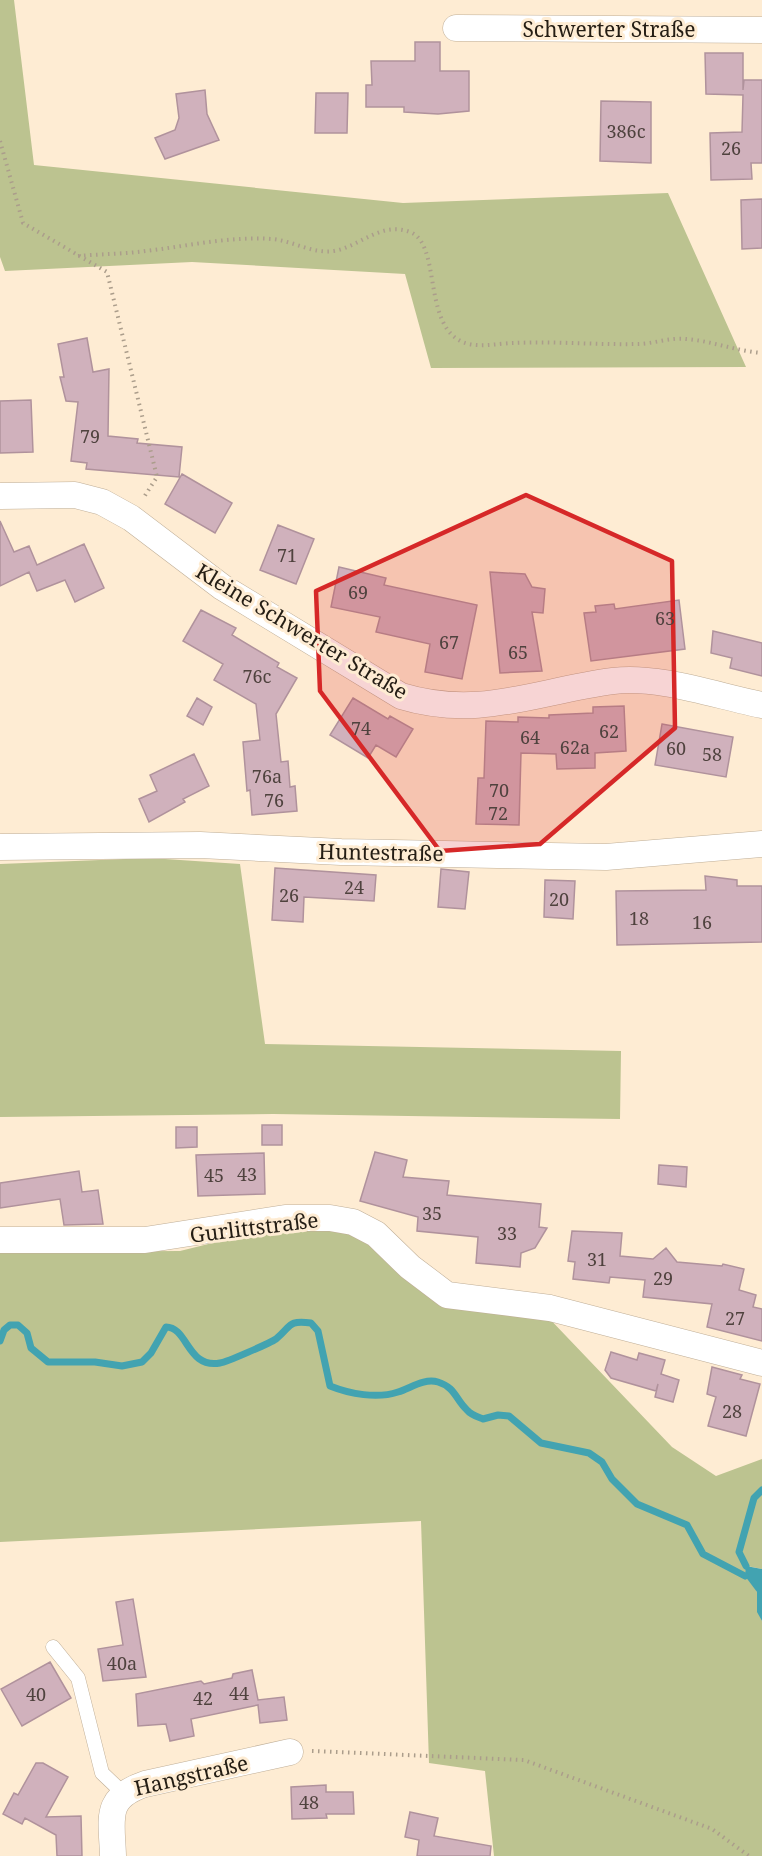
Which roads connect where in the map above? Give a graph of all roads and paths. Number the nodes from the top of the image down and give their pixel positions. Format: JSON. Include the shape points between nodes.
{"nodes":[{"id":1,"x":456,"y":28,"type":"dead end"},
{"id":2,"x":762,"y":30,"type":"edge"},
{"id":3,"x":0,"y":141,"type":"edge"},
{"id":4,"x":78,"y":256,"type":"junction"},
{"id":5,"x":762,"y":353,"type":"edge"},
{"id":6,"x":0,"y":496,"type":"edge"},
{"id":7,"x":131,"y":518,"type":"junction"},
{"id":8,"x":762,"y":705,"type":"edge"},
{"id":9,"x":762,"y":844,"type":"edge"},
{"id":10,"x":0,"y":847,"type":"edge"},
{"id":11,"x":0,"y":1240,"type":"edge"},
{"id":12,"x":762,"y":1363,"type":"edge"},
{"id":13,"x":53,"y":1647,"type":"dead end"},
{"id":14,"x":290,"y":1752,"type":"joint"},
{"id":15,"x":123,"y":1793,"type":"junction"},
{"id":16,"x":113,"y":1856,"type":"edge"},
{"id":17,"x":749,"y":1856,"type":"edge"}],
"edges":[{"from":1,"to":2,"type":"street","name":"Schwerter Straße"},
{"from":3,"to":4,"type":"path","via":[[23,223]]},
{"from":4,"to":5,"type":"path","via":[[274,239],[324,252],[350,248],[374,232],[396,229],[412,232],[422,244],[444,328],[471,345],[653,344],[684,338]]},
{"from":4,"to":7,"type":"path","via":[[107,272],[157,477]]},
{"from":6,"to":7,"type":"street","name":"Kleine Schwerter Straße","via":[[75,495],[102,502]]},
{"from":7,"to":8,"type":"street","name":"Kleine Schwerter Straße","via":[[232,593],[401,696],[428,704],[486,706],[615,681],[657,683]]},
{"from":9,"to":10,"type":"street","name":"Huntestraße","via":[[606,857],[200,845]]},
{"from":11,"to":12,"type":"street","name":"Gurlittstraße","via":[[145,1240],[285,1218],[330,1218],[353,1222],[376,1234],[447,1295],[550,1308]]},
{"from":13,"to":15,"type":"lane","via":[[78,1678],[102,1773]]},
{"from":14,"to":15,"type":"street","name":"Hangstraße","via":[[145,1784]]},
{"from":14,"to":17,"type":"path","via":[[524,1760],[712,1829]]},
{"from":15,"to":16,"type":"street","name":"Hangstraße","via":[[112,1810]]}]}
